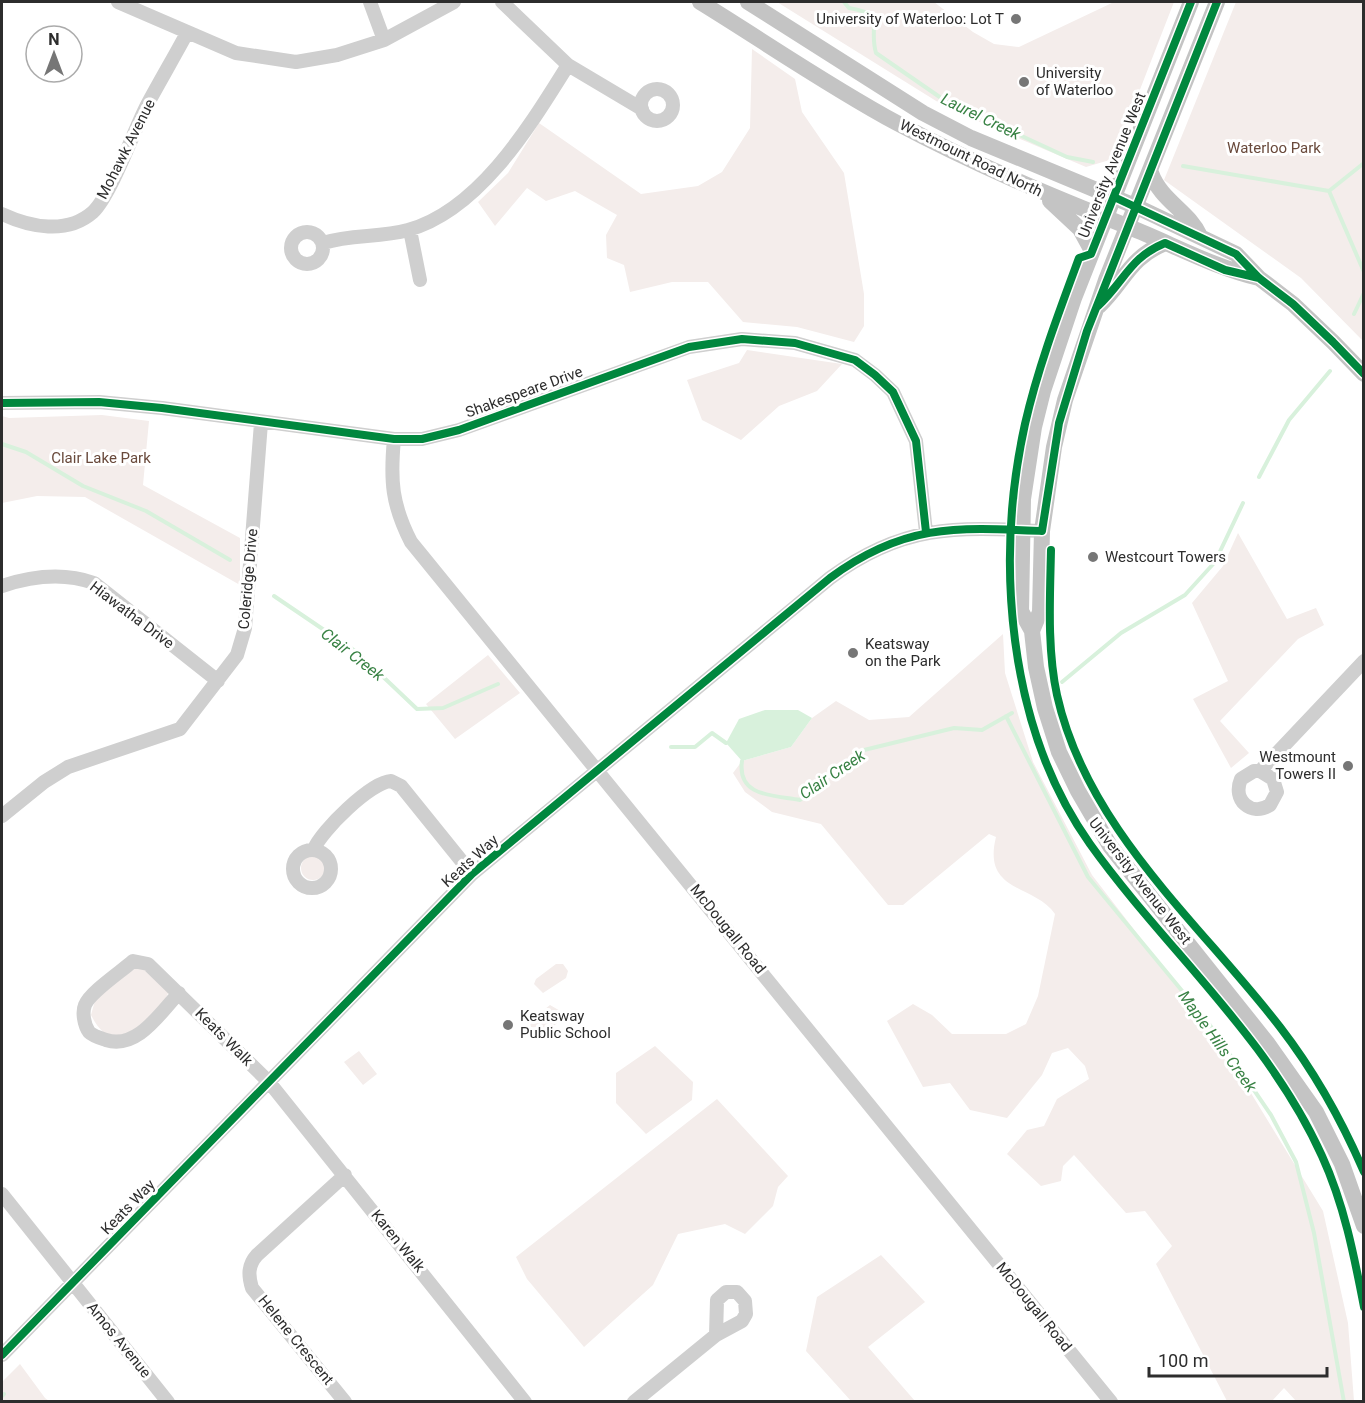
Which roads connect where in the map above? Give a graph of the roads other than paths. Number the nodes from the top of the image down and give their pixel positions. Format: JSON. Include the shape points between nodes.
{"nodes":[{"id":1,"x":118,"y":2,"type":"edge"},
{"id":2,"x":370,"y":2,"type":"edge"},
{"id":3,"x":454,"y":2,"type":"edge"},
{"id":4,"x":502,"y":2,"type":"edge"},
{"id":5,"x":700,"y":2,"type":"edge"},
{"id":6,"x":748,"y":2,"type":"edge"},
{"id":7,"x":1191,"y":2,"type":"edge"},
{"id":8,"x":1217,"y":2,"type":"edge"},
{"id":9,"x":187,"y":33,"type":"junction"},
{"id":10,"x":384,"y":40,"type":"junction"},
{"id":11,"x":568,"y":65,"type":"junction"},
{"id":12,"x":642,"y":109,"type":"dead end"},
{"id":13,"x":1151,"y":173,"type":"junction"},
{"id":14,"x":1043,"y":194,"type":"junction"},
{"id":15,"x":1114,"y":197,"type":"junction"},
{"id":16,"x":1137,"y":207,"type":"junction"},
{"id":17,"x":2,"y":214,"type":"edge"},
{"id":18,"x":1106,"y":218,"type":"junction"},
{"id":19,"x":1128,"y":226,"type":"junction"},
{"id":20,"x":410,"y":230,"type":"junction"},
{"id":21,"x":1200,"y":236,"type":"junction"},
{"id":22,"x":323,"y":243,"type":"dead end"},
{"id":23,"x":1165,"y":243,"type":"junction"},
{"id":24,"x":1092,"y":251,"type":"junction"},
{"id":25,"x":1259,"y":278,"type":"junction"},
{"id":26,"x":420,"y":280,"type":"dead end"},
{"id":27,"x":1096,"y":308,"type":"junction"},
{"id":28,"x":1364,"y":374,"type":"edge"},
{"id":29,"x":2,"y":403,"type":"edge"},
{"id":30,"x":261,"y":423,"type":"junction"},
{"id":31,"x":394,"y":439,"type":"junction"},
{"id":32,"x":1022,"y":530,"type":"junction"},
{"id":33,"x":1042,"y":531,"type":"junction"},
{"id":34,"x":926,"y":532,"type":"junction"},
{"id":35,"x":2,"y":586,"type":"edge"},
{"id":36,"x":1032,"y":631,"type":"junction"},
{"id":37,"x":1364,"y":662,"type":"edge"},
{"id":38,"x":218,"y":681,"type":"junction"},
{"id":39,"x":599,"y":770,"type":"junction"},
{"id":40,"x":1260,"y":771,"type":"dead end"},
{"id":41,"x":2,"y":816,"type":"edge"},
{"id":42,"x":314,"y":849,"type":"dead end"},
{"id":43,"x":472,"y":874,"type":"junction"},
{"id":44,"x":179,"y":993,"type":"junction"},
{"id":45,"x":269,"y":1082,"type":"junction"},
{"id":46,"x":345,"y":1175,"type":"junction"},
{"id":47,"x":2,"y":1194,"type":"edge"},
{"id":48,"x":1364,"y":1226,"type":"edge"},
{"id":49,"x":73,"y":1283,"type":"junction"},
{"id":50,"x":716,"y":1335,"type":"dead end"},
{"id":51,"x":2,"y":1354,"type":"edge"},
{"id":52,"x":168,"y":1401,"type":"edge"},
{"id":53,"x":345,"y":1401,"type":"edge"},
{"id":54,"x":525,"y":1401,"type":"edge"},
{"id":55,"x":634,"y":1401,"type":"edge"},
{"id":56,"x":1111,"y":1401,"type":"edge"}],
"edges":[{"from":1,"to":9,"type":"street"},
{"from":2,"to":10,"type":"street"},
{"from":3,"to":10,"type":"street"},
{"from":4,"to":11,"type":"street"},
{"from":5,"to":14,"type":"main road","name":"Westmount Road North","via":[[895,122]]},
{"from":6,"to":15,"type":"main road","name":"Westmount Road North","via":[[923,113],[971,138]]},
{"from":7,"to":15,"type":"main road","name":"University Avenue West"},
{"from":8,"to":13,"type":"main road","name":"University Avenue West"},
{"from":9,"to":10,"type":"street","via":[[236,52],[296,62],[337,55]]},
{"from":9,"to":17,"type":"street","name":"Mohawk Avenue","via":[[93,211],[50,228]]},
{"from":11,"to":12,"type":"street"},
{"from":11,"to":20,"type":"street","via":[[538,114],[465,200]]},
{"from":13,"to":16,"type":"main road","name":"University Avenue West"},
{"from":13,"to":21,"type":"main road","via":[[1166,198],[1193,221]]},
{"from":14,"to":18,"type":"main road","name":"Westmount Road North"},
{"from":14,"to":24,"type":"main road","via":[[1080,229]]},
{"from":15,"to":16,"type":"main road","name":"Westmount Road North"},
{"from":15,"to":18,"type":"main road","name":"University Avenue West"},
{"from":16,"to":19,"type":"main road","name":"University Avenue West"},
{"from":16,"to":21,"type":"main road","name":"Westmount Road North"},
{"from":18,"to":19,"type":"main road","name":"Westmount Road North"},
{"from":18,"to":24,"type":"main road","name":"University Avenue West"},
{"from":19,"to":23,"type":"main road","name":"Westmount Road North"},
{"from":19,"to":27,"type":"main road","name":"University Avenue West"},
{"from":20,"to":22,"type":"street","via":[[376,237],[347,236]]},
{"from":20,"to":26,"type":"street"},
{"from":21,"to":25,"type":"main road","name":"Westmount Road North","via":[[1236,254]]},
{"from":23,"to":25,"type":"main road","name":"Westmount Road North","via":[[1225,270]]},
{"from":23,"to":27,"type":"main road","via":[[1138,256],[1114,291]]},
{"from":24,"to":32,"type":"main road","name":"University Avenue West","via":[[1043,391],[1027,469]]},
{"from":25,"to":28,"type":"main road","name":"Westmount Road North","via":[[1293,304]]},
{"from":27,"to":33,"type":"main road","name":"University Avenue West","via":[[1059,423]]},
{"from":29,"to":30,"type":"street","name":"Shakespeare Drive","via":[[99,402]]},
{"from":30,"to":31,"type":"street","name":"Shakespeare Drive"},
{"from":30,"to":38,"type":"street","name":"Coleridge Drive","via":[[245,628],[237,655]]},
{"from":31,"to":34,"type":"street","name":"Shakespeare Drive","via":[[422,439],[459,430],[689,347],[742,339],[795,343],[855,360],[893,392],[916,441]]},
{"from":31,"to":39,"type":"street","name":"McDougall Road","via":[[391,467],[396,513],[411,542]]},
{"from":32,"to":33,"type":"street","name":"Keats Way"},
{"from":32,"to":34,"type":"street","name":"Keats Way","via":[[971,528]]},
{"from":32,"to":36,"type":"main road","name":"University Avenue West","via":[[1021,611]]},
{"from":33,"to":36,"type":"main road","name":"University Avenue West","via":[[1040,612]]},
{"from":34,"to":39,"type":"street","name":"Keats Way","via":[[890,542],[846,566]]},
{"from":35,"to":38,"type":"street","name":"Hiawatha Drive","via":[[37,576],[78,577],[94,583]]},
{"from":36,"to":48,"type":"main road","name":"University Avenue West","via":[[1045,708],[1059,752],[1078,791],[1110,846],[1268,1044],[1316,1112],[1342,1164]]},
{"from":37,"to":40,"type":"street"},
{"from":38,"to":41,"type":"street","name":"Coleridge Drive","via":[[180,729],[68,767]]},
{"from":39,"to":43,"type":"street","name":"Keats Way"},
{"from":39,"to":56,"type":"street","name":"McDougall Road"},
{"from":42,"to":43,"type":"street","via":[[326,830],[378,784],[391,781],[401,786]]},
{"from":43,"to":45,"type":"street","name":"Keats Way"},
{"from":44,"to":44,"type":"street","name":"Keats Walk","via":[[148,964],[137,960],[88,999],[84,1021],[94,1036],[124,1042],[147,1028]]},
{"from":44,"to":45,"type":"street","name":"Keats Walk"},
{"from":45,"to":46,"type":"street","name":"Karen Walk"},
{"from":45,"to":49,"type":"street","name":"Keats Way"},
{"from":46,"to":53,"type":"street","name":"Helene Crescent","via":[[257,1255],[249,1278],[252,1288]]},
{"from":46,"to":54,"type":"street","name":"Karen Walk"},
{"from":47,"to":49,"type":"street","name":"Amos Avenue"},
{"from":49,"to":51,"type":"street","name":"Keats Way"},
{"from":49,"to":52,"type":"street","name":"Amos Avenue"},
{"from":50,"to":55,"type":"street"}]}
